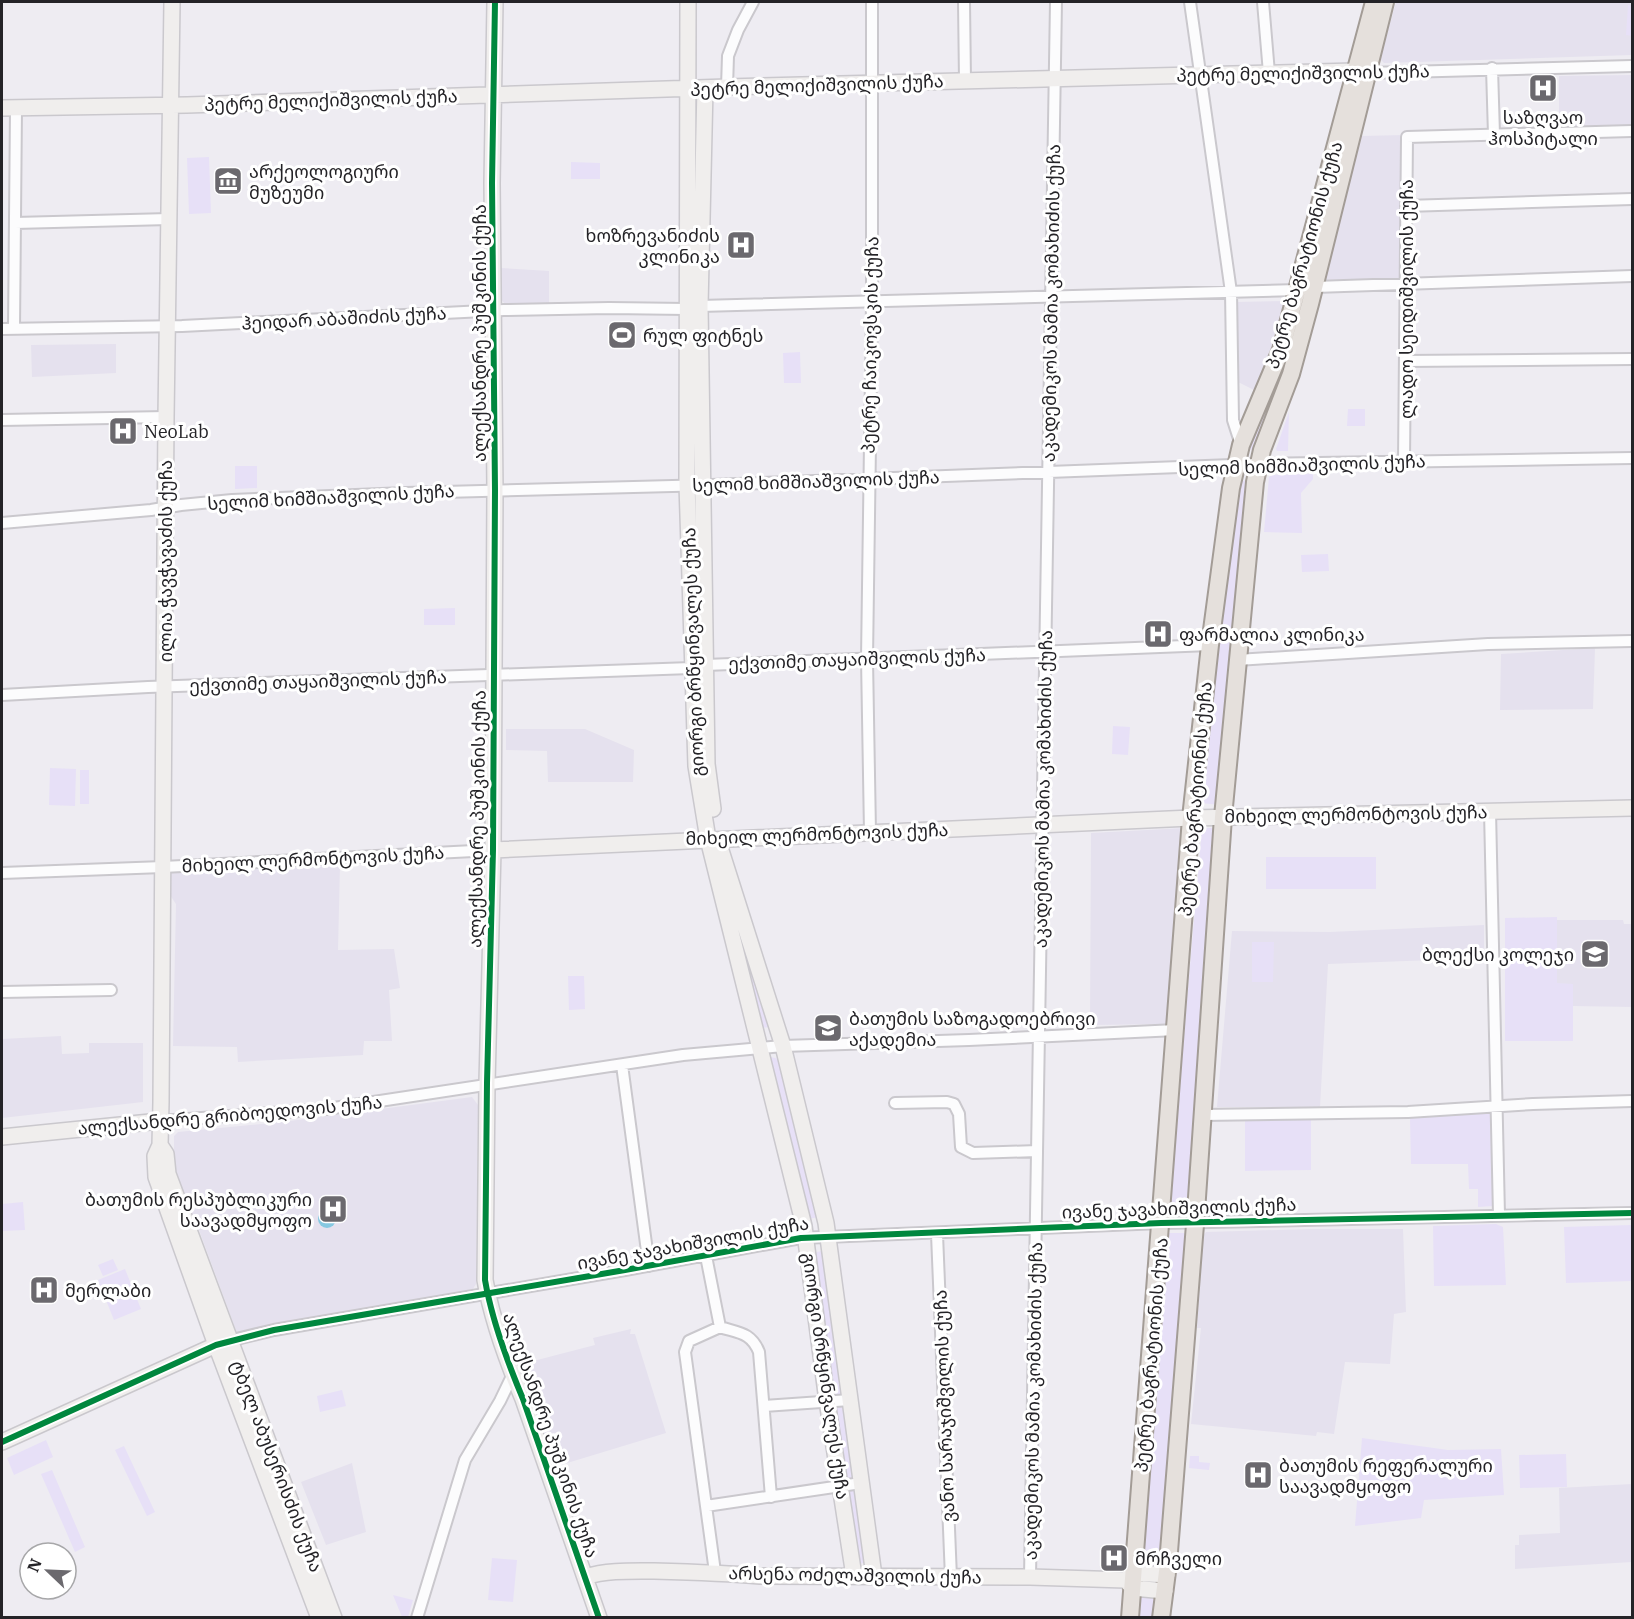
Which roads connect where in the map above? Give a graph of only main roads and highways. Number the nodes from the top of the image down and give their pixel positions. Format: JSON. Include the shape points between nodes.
{"nodes":[{"id":1,"x":1374,"y":2,"type":"edge"},
{"id":2,"x":1386,"y":2,"type":"edge"},
{"id":3,"x":1361,"y":72,"type":"junction"},
{"id":4,"x":1161,"y":1616,"type":"edge"},
{"id":5,"x":1130,"y":1617,"type":"edge"}],
"edges":[{"from":1,"to":3,"type":"main road","name":"პეტრე ბაგრატიონის ქუჩა"},
{"from":2,"to":3,"type":"main road","name":"პეტრე ბაგრატიონის ქუჩა"},
{"from":3,"to":4,"type":"main road","name":"პეტრე ბაგრატიონის ქუჩა","via":[[1315,287],[1291,374],[1258,464],[1223,818],[1195,1222]]},
{"from":3,"to":5,"type":"main road","name":"პეტრე ბაგრატიონის ქუჩა","via":[[1281,350],[1235,467],[1191,818]]}]}
